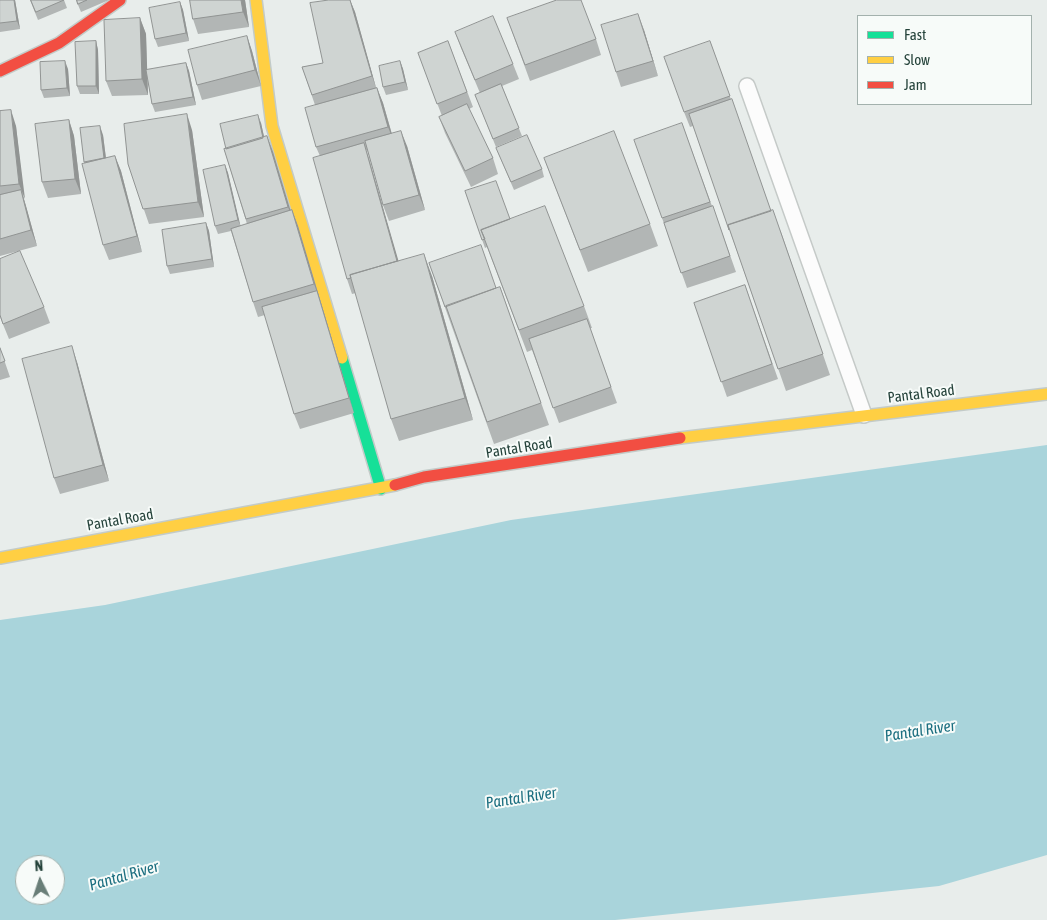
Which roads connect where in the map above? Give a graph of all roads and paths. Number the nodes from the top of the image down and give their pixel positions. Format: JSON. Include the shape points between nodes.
{"nodes":[{"id":1,"x":120,"y":0,"type":"edge"},
{"id":2,"x":256,"y":0,"type":"edge"},
{"id":3,"x":0,"y":71,"type":"edge"},
{"id":4,"x":747,"y":86,"type":"dead end"},
{"id":5,"x":1047,"y":394,"type":"edge"},
{"id":6,"x":864,"y":416,"type":"junction"},
{"id":7,"x":380,"y":489,"type":"junction"},
{"id":8,"x":0,"y":558,"type":"edge"}],
"edges":[{"from":1,"to":3,"type":"street","via":[[59,42]]},
{"from":2,"to":7,"type":"street","via":[[272,126]]},
{"from":4,"to":6,"type":"lane"},
{"from":5,"to":6,"type":"street","name":"Pantal Road"},
{"from":6,"to":7,"type":"street","name":"Pantal Road","via":[[728,432],[483,468]]},
{"from":7,"to":8,"type":"street","name":"Pantal Road"}]}
